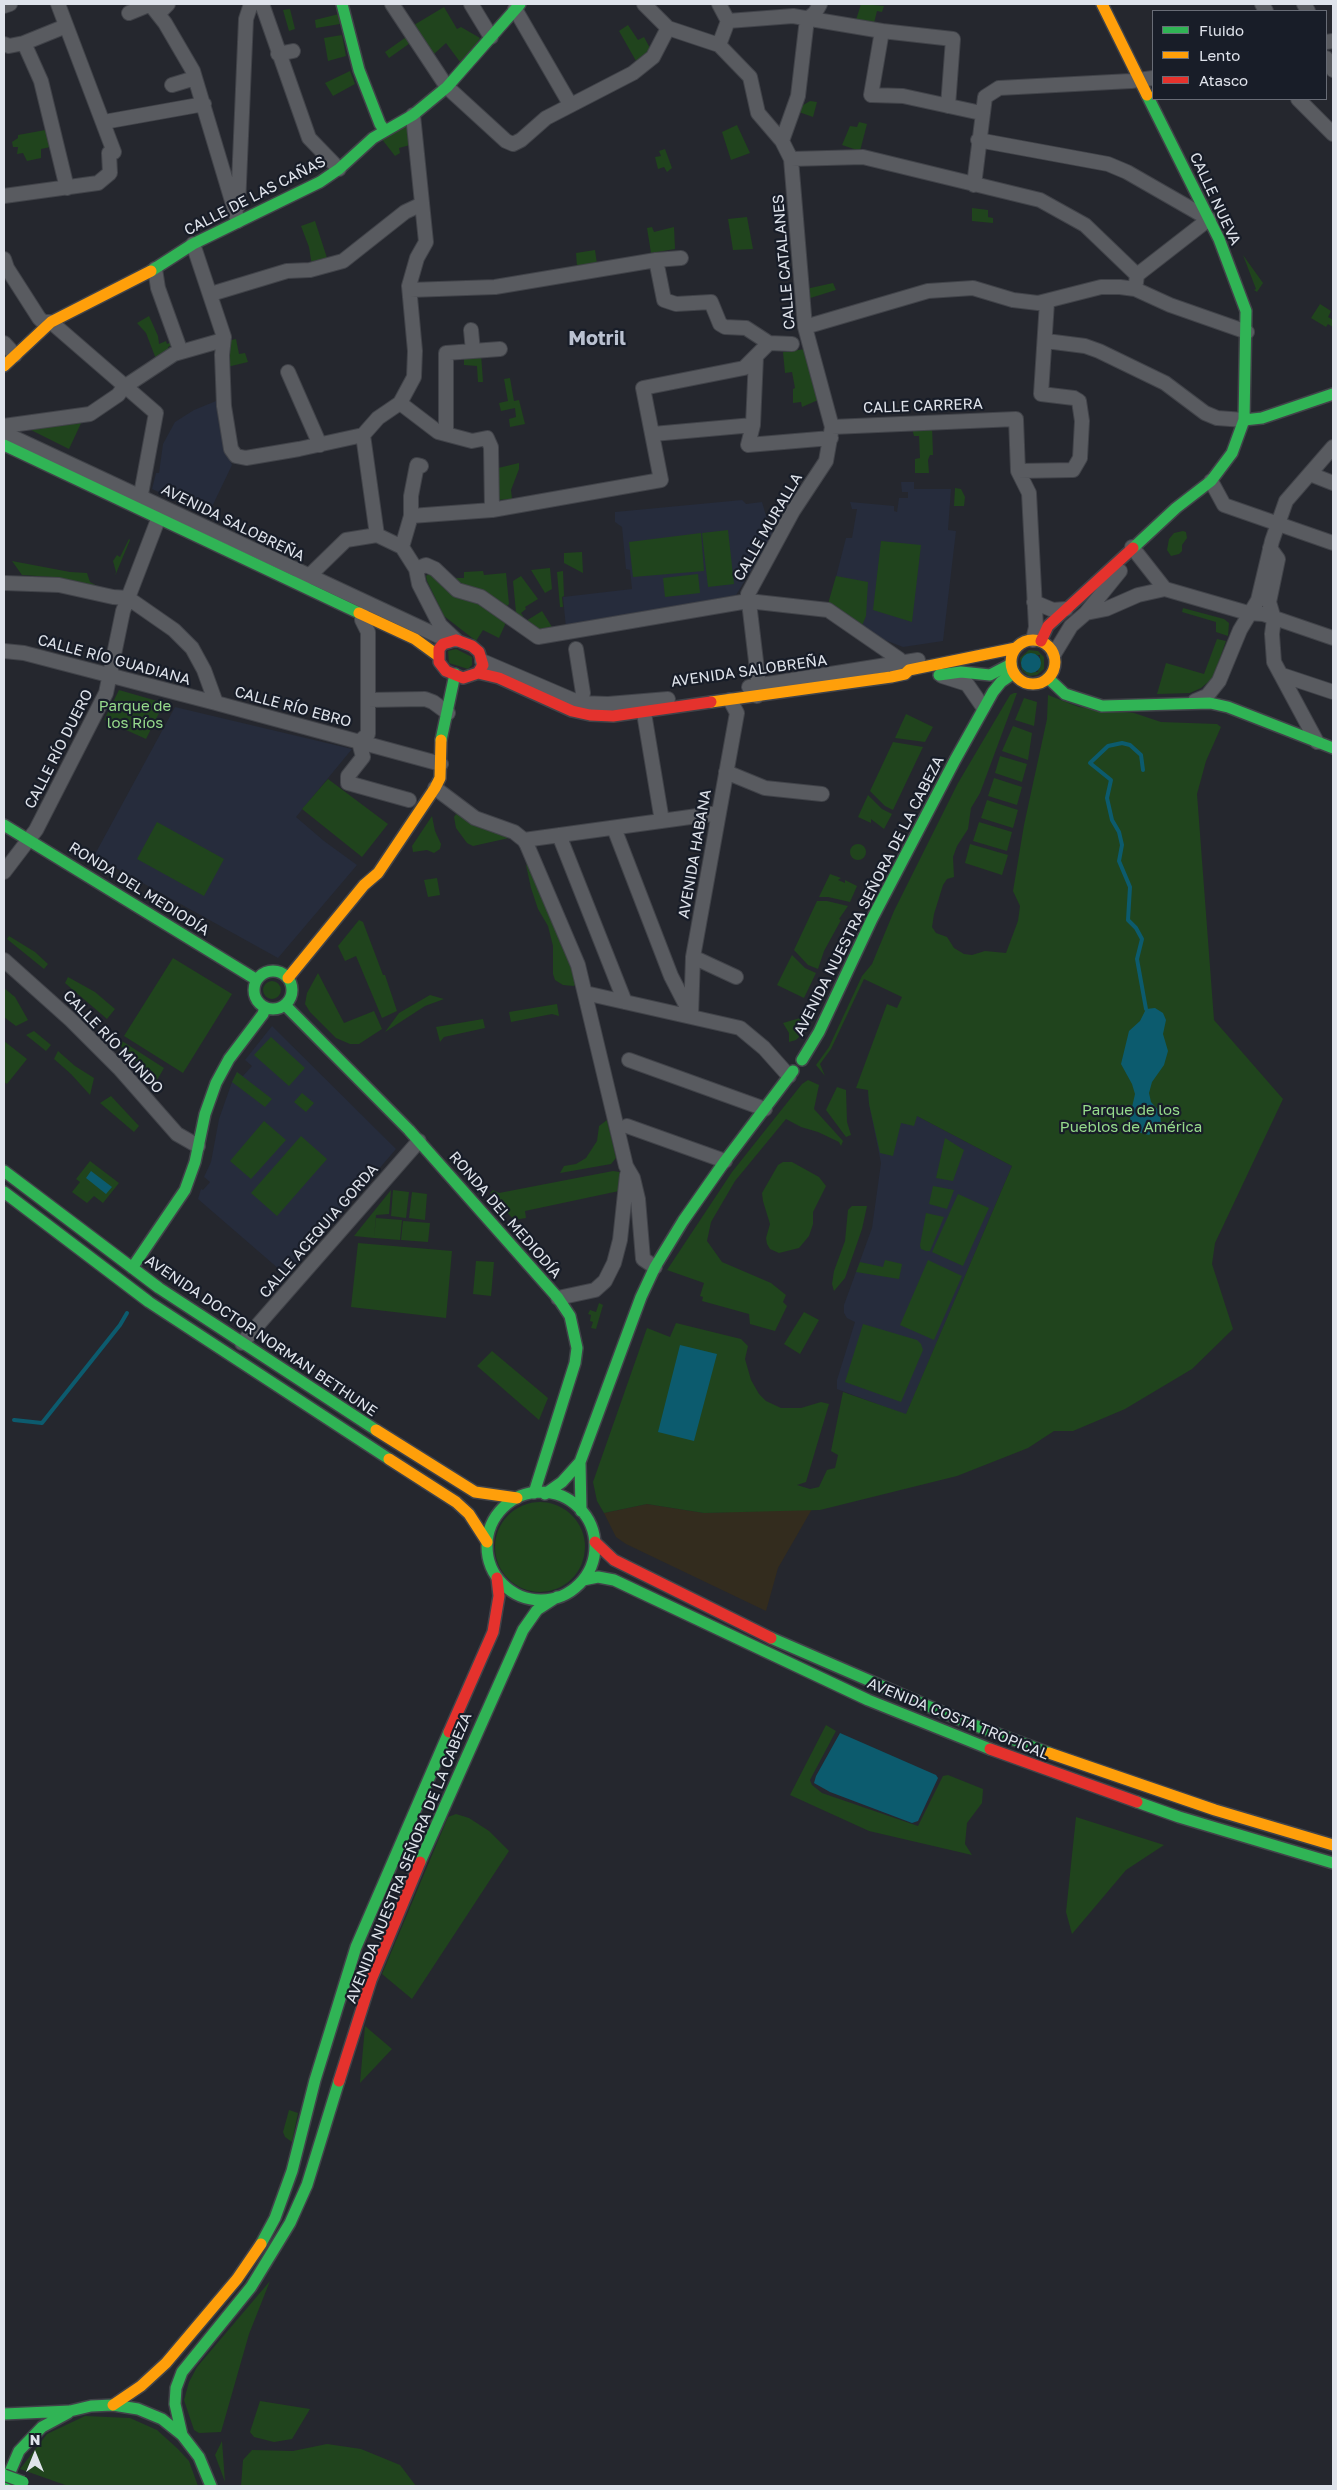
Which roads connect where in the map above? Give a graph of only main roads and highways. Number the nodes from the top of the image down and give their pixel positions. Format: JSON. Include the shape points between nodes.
{"nodes":[{"id":1,"x":342,"y":4,"type":"edge"},
{"id":2,"x":1102,"y":4,"type":"edge"},
{"id":3,"x":512,"y":8,"type":"edge"},
{"id":4,"x":1147,"y":79,"type":"edge"},
{"id":5,"x":1156,"y":100,"type":"edge"},
{"id":6,"x":385,"y":131,"type":"junction"},
{"id":7,"x":4,"y":366,"type":"edge"},
{"id":8,"x":1333,"y":394,"type":"edge"},
{"id":9,"x":1244,"y":420,"type":"junction"},
{"id":10,"x":139,"y":502,"type":"road end"},
{"id":11,"x":414,"y":639,"type":"junction"},
{"id":12,"x":450,"y":642,"type":"junction"},
{"id":13,"x":1029,"y":643,"type":"junction"},
{"id":14,"x":437,"y":655,"type":"junction"},
{"id":15,"x":481,"y":666,"type":"junction"},
{"id":16,"x":903,"y":669,"type":"road end"},
{"id":17,"x":1013,"y":669,"type":"junction"},
{"id":18,"x":455,"y":674,"type":"junction"},
{"id":19,"x":1048,"y":678,"type":"junction"},
{"id":20,"x":757,"y":691,"type":"road end"},
{"id":21,"x":1333,"y":748,"type":"edge"},
{"id":22,"x":4,"y":824,"type":"edge"},
{"id":23,"x":288,"y":978,"type":"junction"},
{"id":24,"x":257,"y":980,"type":"junction"},
{"id":25,"x":285,"y":1005,"type":"junction"},
{"id":26,"x":265,"y":1008,"type":"junction"},
{"id":27,"x":802,"y":1060,"type":"dead end"},
{"id":28,"x":791,"y":1073,"type":"road end"},
{"id":29,"x":4,"y":1171,"type":"edge"},
{"id":30,"x":4,"y":1192,"type":"edge"},
{"id":31,"x":132,"y":1268,"type":"junction"},
{"id":32,"x":580,"y":1462,"type":"junction"},
{"id":33,"x":540,"y":1493,"type":"junction"},
{"id":34,"x":516,"y":1498,"type":"junction"},
{"id":35,"x":581,"y":1511,"type":"junction"},
{"id":36,"x":487,"y":1542,"type":"junction"},
{"id":37,"x":595,"y":1542,"type":"junction"},
{"id":38,"x":497,"y":1578,"type":"junction"},
{"id":39,"x":584,"y":1580,"type":"junction"},
{"id":40,"x":557,"y":1598,"type":"junction"},
{"id":41,"x":1333,"y":1846,"type":"edge"},
{"id":42,"x":1333,"y":1863,"type":"edge"},
{"id":43,"x":113,"y":2405,"type":"junction"},
{"id":44,"x":70,"y":2411,"type":"junction"},
{"id":45,"x":4,"y":2414,"type":"edge"},
{"id":46,"x":182,"y":2435,"type":"junction"},
{"id":47,"x":4,"y":2475,"type":"edge"},
{"id":48,"x":212,"y":2485,"type":"edge"},
{"id":49,"x":4,"y":2486,"type":"edge"},
{"id":50,"x":36,"y":2486,"type":"edge"}],
"edges":[{"from":1,"to":6,"type":"main road","via":[[360,70]]},
{"from":2,"to":4,"type":"main road","name":"CALLE NUEVA"},
{"from":3,"to":6,"type":"main road","name":"CALLE DE LAS CAÑAS","via":[[447,86],[413,115]]},
{"from":5,"to":9,"type":"main road","name":"CALLE NUEVA","via":[[1210,219],[1246,311]]},
{"from":6,"to":7,"type":"main road","name":"CALLE DE LAS CAÑAS","via":[[320,182],[193,244],[155,269],[51,322]]},
{"from":8,"to":9,"type":"main road","via":[[1262,418]]},
{"from":9,"to":13,"type":"main road","name":"CALLE NUEVA","via":[[1232,452],[1211,481],[1176,508]]},
{"from":10,"to":11,"type":"main road","name":"AVENIDA SALOBREÑA","via":[[159,517]]},
{"from":11,"to":12,"type":"main road","name":"AVENIDA SALOBREÑA"},
{"from":11,"to":14,"type":"main road","name":"AVENIDA SALOBREÑA"},
{"from":12,"to":14,"type":"main road","via":[[439,649]]},
{"from":12,"to":15,"type":"main road","via":[[472,646],[479,652]]},
{"from":13,"to":17,"type":"main road"},
{"from":13,"to":19,"type":"main road","via":[[1054,654],[1055,667]]},
{"from":14,"to":18,"type":"main road","via":[[446,671]]},
{"from":15,"to":18,"type":"main road","via":[[463,678]]},
{"from":15,"to":20,"type":"main road","name":"AVENIDA SALOBREÑA","via":[[498,678],[552,703],[590,715],[644,713],[730,700]]},
{"from":16,"to":17,"type":"main road","name":"AVENIDA SALOBREÑA","via":[[912,677],[961,672],[990,675]]},
{"from":17,"to":19,"type":"main road","via":[[1030,684]]},
{"from":17,"to":27,"type":"main road","name":"AVENIDA NUESTRA SEÑORA DE LA CABEZA","via":[[984,707],[913,837],[819,1032]]},
{"from":18,"to":23,"type":"main road","via":[[441,740],[440,778],[436,788],[398,827],[364,885]]},
{"from":19,"to":21,"type":"main road","via":[[1065,694],[1102,706],[1210,703],[1228,707]]},
{"from":22,"to":24,"type":"main road","name":"RONDA DEL MEDIODÍA"},
{"from":23,"to":24,"type":"main road","via":[[272,971]]},
{"from":23,"to":25,"type":"main road","via":[[293,990]]},
{"from":24,"to":26,"type":"main road","via":[[256,999]]},
{"from":25,"to":26,"type":"main road","via":[[276,1009]]},
{"from":25,"to":33,"type":"main road","name":"RONDA DEL MEDIODÍA","via":[[419,1141],[558,1298],[570,1316],[575,1333],[575,1363]]},
{"from":26,"to":31,"type":"main road","via":[[216,1083],[190,1178]]},
{"from":28,"to":32,"type":"main road","via":[[725,1161],[655,1267]]},
{"from":29,"to":31,"type":"main road","name":"AVENIDA DOCTOR NORMAN BETHUNE"},
{"from":30,"to":36,"type":"main road","name":"AVENIDA DOCTOR NORMAN BETHUNE","via":[[149,1302],[456,1502],[469,1514]]},
{"from":31,"to":34,"type":"main road","name":"AVENIDA DOCTOR NORMAN BETHUNE","via":[[458,1484],[475,1492]]},
{"from":32,"to":33,"type":"main road","via":[[562,1482]]},
{"from":32,"to":35,"type":"main road"},
{"from":33,"to":34,"type":"main road"},
{"from":33,"to":35,"type":"main road","via":[[562,1496]]},
{"from":34,"to":36,"type":"main road","via":[[491,1524]]},
{"from":35,"to":37,"type":"main road"},
{"from":36,"to":38,"type":"main road","via":[[489,1562]]},
{"from":37,"to":39,"type":"main road"},
{"from":37,"to":41,"type":"main road","name":"AVENIDA COSTA TROPICAL","via":[[614,1560],[715,1611],[814,1658],[950,1716],[1096,1772]]},
{"from":38,"to":40,"type":"main road","via":[[524,1598]]},
{"from":38,"to":43,"type":"main road","name":"AVENIDA NUESTRA SEÑORA DE LA CABEZA","via":[[499,1596],[494,1632],[356,1946],[315,2080],[292,2171],[275,2218],[238,2279],[166,2363]]},
{"from":39,"to":40,"type":"main road"},
{"from":39,"to":42,"type":"main road","name":"AVENIDA COSTA TROPICAL","via":[[598,1577],[614,1580],[868,1700],[1010,1756],[1179,1816]]},
{"from":40,"to":46,"type":"main road","name":"AVENIDA NUESTRA SEÑORA DE LA CABEZA","via":[[537,1610],[523,1630],[447,1798],[371,1980],[308,2185],[290,2223],[251,2287],[182,2372],[175,2404]]},
{"from":43,"to":44,"type":"main road"},
{"from":43,"to":46,"type":"main road","via":[[138,2409],[162,2420]]},
{"from":44,"to":45,"type":"main road"},
{"from":44,"to":49,"type":"main road","via":[[42,2427],[19,2451]]},
{"from":46,"to":48,"type":"main road","via":[[199,2457]]},
{"from":47,"to":50,"type":"main road","bridge":true}]}
